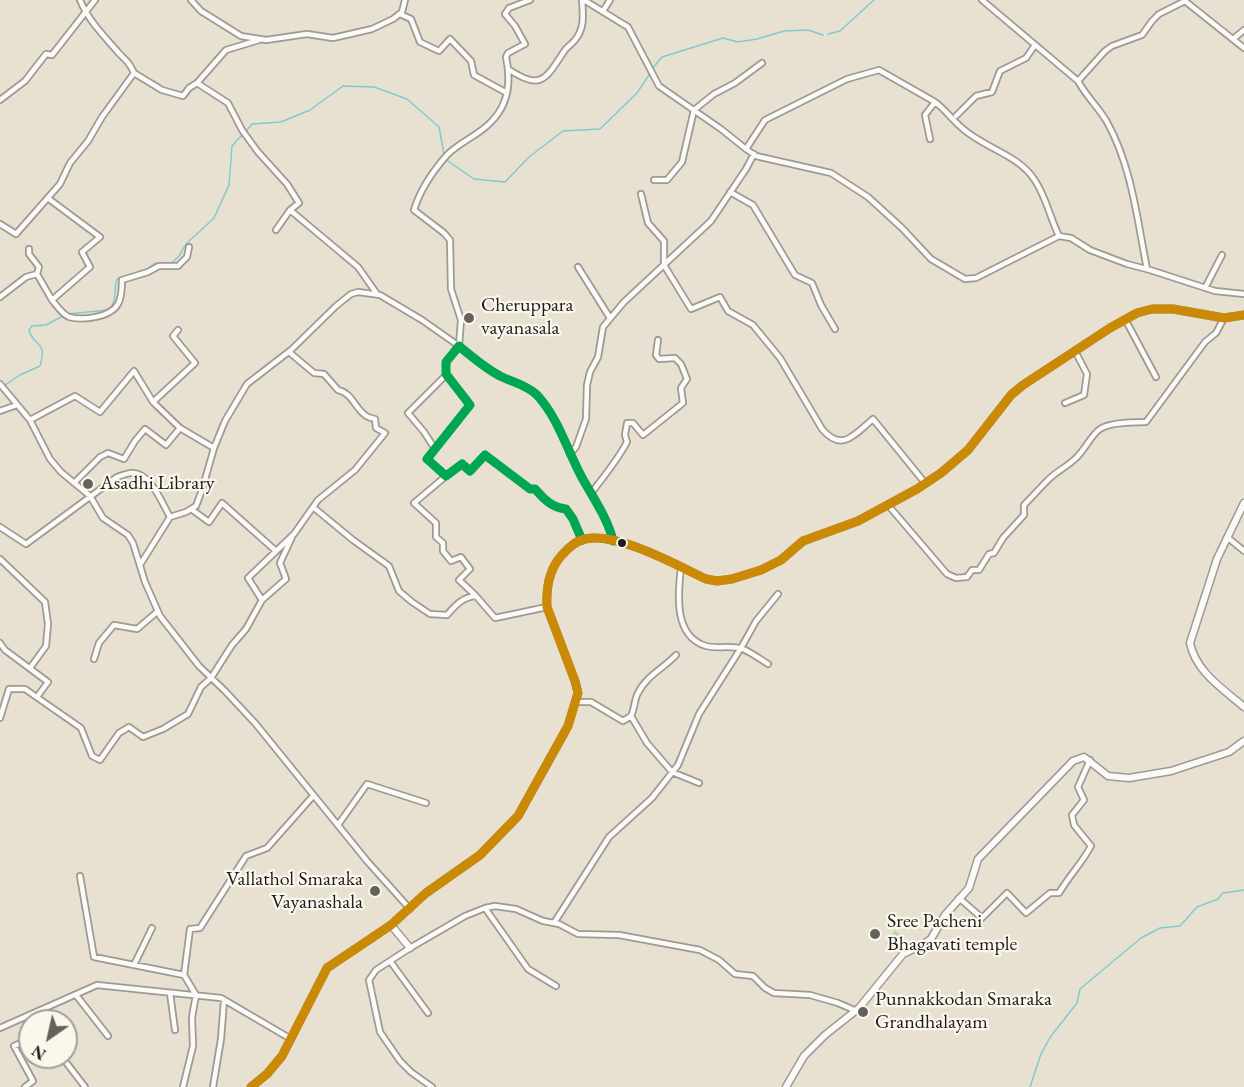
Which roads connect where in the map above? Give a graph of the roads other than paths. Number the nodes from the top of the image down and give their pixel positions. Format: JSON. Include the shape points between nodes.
{"nodes":[{"id":1,"x":80,"y":0,"type":"edge"},
{"id":2,"x":95,"y":0,"type":"edge"},
{"id":3,"x":191,"y":0,"type":"edge"},
{"id":4,"x":405,"y":0,"type":"edge"},
{"id":5,"x":530,"y":0,"type":"edge"},
{"id":6,"x":583,"y":0,"type":"edge"},
{"id":7,"x":610,"y":0,"type":"edge"},
{"id":8,"x":982,"y":0,"type":"edge"},
{"id":9,"x":1185,"y":1,"type":"edge"},
{"id":10,"x":603,"y":11,"type":"junction"},
{"id":11,"x":85,"y":13,"type":"junction"},
{"id":12,"x":400,"y":14,"type":"junction"},
{"id":13,"x":1244,"y":30,"type":"edge"},
{"id":14,"x":262,"y":39,"type":"junction"},
{"id":15,"x":1233,"y":39,"type":"junction"},
{"id":16,"x":1035,"y":45,"type":"junction"},
{"id":17,"x":1244,"y":48,"type":"edge"},
{"id":18,"x":762,"y":63,"type":"dead end"},
{"id":19,"x":508,"y":69,"type":"junction"},
{"id":20,"x":134,"y":73,"type":"junction"},
{"id":21,"x":1078,"y":81,"type":"junction"},
{"id":22,"x":196,"y":82,"type":"junction"},
{"id":23,"x":507,"y":93,"type":"junction"},
{"id":24,"x":0,"y":100,"type":"edge"},
{"id":25,"x":935,"y":102,"type":"junction"},
{"id":26,"x":694,"y":110,"type":"junction"},
{"id":27,"x":956,"y":116,"type":"dead end"},
{"id":28,"x":930,"y":139,"type":"dead end"},
{"id":29,"x":746,"y":149,"type":"junction"},
{"id":30,"x":754,"y":154,"type":"junction"},
{"id":31,"x":654,"y":180,"type":"dead end"},
{"id":32,"x":730,"y":192,"type":"junction"},
{"id":33,"x":641,"y":194,"type":"dead end"},
{"id":34,"x":49,"y":199,"type":"junction"},
{"id":35,"x":290,"y":210,"type":"junction"},
{"id":36,"x":0,"y":224,"type":"edge"},
{"id":37,"x":276,"y":230,"type":"dead end"},
{"id":38,"x":1059,"y":236,"type":"junction"},
{"id":39,"x":189,"y":247,"type":"dead end"},
{"id":40,"x":29,"y":249,"type":"dead end"},
{"id":41,"x":1222,"y":255,"type":"dead end"},
{"id":42,"x":664,"y":265,"type":"junction"},
{"id":43,"x":578,"y":267,"type":"dead end"},
{"id":44,"x":1147,"y":269,"type":"junction"},
{"id":45,"x":37,"y":274,"type":"junction"},
{"id":46,"x":1205,"y":288,"type":"junction"},
{"id":47,"x":377,"y":294,"type":"junction"},
{"id":48,"x":1244,"y":294,"type":"edge"},
{"id":49,"x":0,"y":297,"type":"edge"},
{"id":50,"x":52,"y":300,"type":"junction"},
{"id":51,"x":1244,"y":315,"type":"edge"},
{"id":52,"x":610,"y":318,"type":"junction"},
{"id":53,"x":1224,"y":318,"type":"junction"},
{"id":54,"x":1125,"y":319,"type":"junction"},
{"id":55,"x":835,"y":328,"type":"dead end"},
{"id":56,"x":178,"y":330,"type":"dead end"},
{"id":57,"x":658,"y":340,"type":"dead end"},
{"id":58,"x":459,"y":346,"type":"junction"},
{"id":59,"x":1075,"y":351,"type":"junction"},
{"id":60,"x":289,"y":352,"type":"junction"},
{"id":61,"x":446,"y":375,"type":"junction"},
{"id":62,"x":1156,"y":377,"type":"dead end"},
{"id":63,"x":0,"y":384,"type":"edge"},
{"id":64,"x":153,"y":402,"type":"junction"},
{"id":65,"x":1065,"y":403,"type":"dead end"},
{"id":66,"x":17,"y":405,"type":"junction"},
{"id":67,"x":0,"y":411,"type":"edge"},
{"id":68,"x":30,"y":420,"type":"junction"},
{"id":69,"x":180,"y":428,"type":"junction"},
{"id":70,"x":214,"y":448,"type":"junction"},
{"id":71,"x":435,"y":449,"type":"junction"},
{"id":72,"x":570,"y":454,"type":"junction"},
{"id":73,"x":446,"y":476,"type":"junction"},
{"id":74,"x":74,"y":483,"type":"junction"},
{"id":75,"x":925,"y":483,"type":"junction"},
{"id":76,"x":592,"y":492,"type":"junction"},
{"id":77,"x":90,"y":496,"type":"junction"},
{"id":78,"x":1244,"y":503,"type":"edge"},
{"id":79,"x":888,"y":505,"type":"junction"},
{"id":80,"x":313,"y":507,"type":"junction"},
{"id":81,"x":191,"y":509,"type":"junction"},
{"id":82,"x":170,"y":517,"type":"junction"},
{"id":83,"x":0,"y":527,"type":"edge"},
{"id":84,"x":294,"y":534,"type":"junction"},
{"id":85,"x":1227,"y":537,"type":"junction"},
{"id":86,"x":582,"y":540,"type":"junction"},
{"id":87,"x":613,"y":541,"type":"junction"},
{"id":88,"x":276,"y":551,"type":"junction"},
{"id":89,"x":1244,"y":551,"type":"edge"},
{"id":90,"x":0,"y":559,"type":"edge"},
{"id":91,"x":140,"y":565,"type":"junction"},
{"id":92,"x":681,"y":567,"type":"junction"},
{"id":93,"x":778,"y":594,"type":"dead end"},
{"id":94,"x":262,"y":600,"type":"junction"},
{"id":95,"x":482,"y":601,"type":"junction"},
{"id":96,"x":547,"y":606,"type":"junction"},
{"id":97,"x":158,"y":612,"type":"junction"},
{"id":98,"x":0,"y":643,"type":"edge"},
{"id":99,"x":741,"y":648,"type":"junction"},
{"id":100,"x":676,"y":655,"type":"dead end"},
{"id":101,"x":94,"y":659,"type":"dead end"},
{"id":102,"x":768,"y":664,"type":"dead end"},
{"id":103,"x":30,"y":668,"type":"junction"},
{"id":104,"x":212,"y":678,"type":"junction"},
{"id":105,"x":37,"y":697,"type":"junction"},
{"id":106,"x":576,"y":702,"type":"junction"},
{"id":107,"x":1244,"y":707,"type":"edge"},
{"id":108,"x":631,"y":716,"type":"junction"},
{"id":109,"x":0,"y":718,"type":"edge"},
{"id":110,"x":1244,"y":741,"type":"edge"},
{"id":111,"x":1090,"y":760,"type":"junction"},
{"id":112,"x":672,"y":772,"type":"junction"},
{"id":113,"x":699,"y":783,"type":"dead end"},
{"id":114,"x":313,"y":796,"type":"junction"},
{"id":115,"x":426,"y":802,"type":"dead end"},
{"id":116,"x":338,"y":825,"type":"junction"},
{"id":117,"x":81,"y":876,"type":"dead end"},
{"id":118,"x":959,"y":898,"type":"junction"},
{"id":119,"x":485,"y":908,"type":"junction"},
{"id":120,"x":410,"y":909,"type":"junction"},
{"id":121,"x":554,"y":923,"type":"junction"},
{"id":122,"x":391,"y":925,"type":"junction"},
{"id":123,"x":152,"y":928,"type":"dead end"},
{"id":124,"x":410,"y":948,"type":"junction"},
{"id":125,"x":390,"y":961,"type":"junction"},
{"id":126,"x":134,"y":965,"type":"junction"},
{"id":127,"x":184,"y":975,"type":"junction"},
{"id":128,"x":555,"y":986,"type":"dead end"},
{"id":129,"x":170,"y":993,"type":"junction"},
{"id":130,"x":76,"y":994,"type":"junction"},
{"id":131,"x":196,"y":995,"type":"junction"},
{"id":132,"x":224,"y":1000,"type":"junction"},
{"id":133,"x":42,"y":1009,"type":"edge"},
{"id":134,"x":854,"y":1010,"type":"junction"},
{"id":135,"x":428,"y":1013,"type":"dead end"},
{"id":136,"x":18,"y":1019,"type":"edge"},
{"id":137,"x":2,"y":1026,"type":"edge"},
{"id":138,"x":175,"y":1030,"type":"dead end"},
{"id":139,"x":108,"y":1036,"type":"dead end"},
{"id":140,"x":291,"y":1039,"type":"junction"},
{"id":141,"x":26,"y":1069,"type":"edge"},
{"id":142,"x":71,"y":1069,"type":"edge"},
{"id":143,"x":26,"y":1087,"type":"edge"},
{"id":144,"x":85,"y":1087,"type":"edge"},
{"id":145,"x":183,"y":1087,"type":"edge"},
{"id":146,"x":213,"y":1087,"type":"edge"},
{"id":147,"x":252,"y":1087,"type":"edge"},
{"id":148,"x":432,"y":1087,"type":"edge"},
{"id":149,"x":786,"y":1087,"type":"edge"}],
"edges":[{"from":1,"to":11,"type":"street"},
{"from":2,"to":11,"type":"street"},
{"from":3,"to":14,"type":"street","via":[[201,11],[241,36]]},
{"from":4,"to":12,"type":"street"},
{"from":5,"to":19,"type":"street","via":[[509,8],[505,14],[525,44],[508,53]]},
{"from":6,"to":10,"type":"street"},
{"from":6,"to":19,"type":"street","via":[[582,31],[546,77],[535,81]]},
{"from":7,"to":10,"type":"street"},
{"from":8,"to":16,"type":"street"},
{"from":9,"to":15,"type":"street"},
{"from":9,"to":21,"type":"street","via":[[1159,14],[1142,35],[1105,51]]},
{"from":10,"to":26,"type":"street","via":[[633,33],[658,86]]},
{"from":11,"to":20,"type":"street","via":[[129,61]]},
{"from":11,"to":24,"type":"street","via":[[52,55],[46,54],[25,81]]},
{"from":12,"to":14,"type":"street","via":[[372,29],[333,38],[307,34]]},
{"from":12,"to":23,"type":"street","via":[[411,19],[420,42],[439,51],[450,39],[471,61],[474,75]]},
{"from":13,"to":15,"type":"street"},
{"from":14,"to":22,"type":"street","via":[[226,50]]},
{"from":15,"to":17,"type":"street"},
{"from":16,"to":21,"type":"street"},
{"from":16,"to":27,"type":"street","via":[[1026,58],[1000,71],[992,92],[976,96]]},
{"from":18,"to":26,"type":"street"},
{"from":19,"to":23,"type":"street"},
{"from":20,"to":22,"type":"street","via":[[162,90],[183,96]]},
{"from":20,"to":34,"type":"street"},
{"from":21,"to":44,"type":"street","via":[[1106,121],[1125,162]]},
{"from":22,"to":35,"type":"street","via":[[228,103],[258,152],[287,183],[299,203]]},
{"from":23,"to":58,"type":"street","via":[[492,122],[445,158],[421,191],[414,210],[450,240],[451,289],[461,320]]},
{"from":25,"to":28,"type":"street","via":[[925,115]]},
{"from":25,"to":29,"type":"street","via":[[879,70],[847,79],[765,120]]},
{"from":25,"to":38,"type":"street","via":[[961,128],[1014,159],[1034,179]]},
{"from":26,"to":29,"type":"street"},
{"from":26,"to":31,"type":"street","via":[[682,162],[667,180]]},
{"from":29,"to":30,"type":"street"},
{"from":30,"to":32,"type":"street"},
{"from":30,"to":38,"type":"street","via":[[831,173],[868,197],[931,259],[965,279],[976,278]]},
{"from":32,"to":42,"type":"street","via":[[711,221]]},
{"from":32,"to":55,"type":"street","via":[[753,205],[795,275],[812,283]]},
{"from":33,"to":42,"type":"street","via":[[648,223],[664,241]]},
{"from":34,"to":36,"type":"street","via":[[16,234]]},
{"from":34,"to":50,"type":"street","via":[[100,237],[82,252],[90,267]]},
{"from":35,"to":37,"type":"street"},
{"from":35,"to":47,"type":"street","via":[[358,267]]},
{"from":38,"to":44,"type":"street"},
{"from":39,"to":50,"type":"street","via":[[178,266],[159,266],[122,280],[118,304],[109,313],[96,317],[66,314]]},
{"from":40,"to":45,"type":"street","via":[[39,267]]},
{"from":41,"to":46,"type":"street"},
{"from":42,"to":52,"type":"street"},
{"from":42,"to":75,"type":"street","via":[[692,309],[720,297],[728,311],[753,325],[780,358],[830,439],[848,440],[873,419]]},
{"from":43,"to":52,"type":"street"},
{"from":44,"to":46,"type":"street"},
{"from":45,"to":49,"type":"street","via":[[26,277]]},
{"from":45,"to":50,"type":"street"},
{"from":46,"to":48,"type":"street"},
{"from":47,"to":58,"type":"street"},
{"from":47,"to":60,"type":"street","via":[[351,294]]},
{"from":51,"to":53,"type":"main road"},
{"from":52,"to":72,"type":"street","via":[[603,327],[598,357],[589,375],[586,419]]},
{"from":53,"to":54,"type":"main road","via":[[1152,309]]},
{"from":53,"to":79,"type":"street","via":[[1146,422],[1102,427],[1096,432],[1077,457],[1048,479],[1024,505],[1024,515],[994,553],[967,577],[947,574]]},
{"from":54,"to":59,"type":"main road"},
{"from":54,"to":62,"type":"street"},
{"from":56,"to":64,"type":"street","via":[[173,336],[195,363]]},
{"from":57,"to":76,"type":"street","via":[[656,355],[659,359],[675,358],[687,379],[681,388],[683,403],[643,435],[633,423],[627,423],[627,442]]},
{"from":58,"to":61,"type":"street","via":[[446,362]]},
{"from":58,"to":72,"type":"street","via":[[486,368],[537,395],[556,421]]},
{"from":59,"to":65,"type":"street","via":[[1087,374],[1084,394]]},
{"from":59,"to":75,"type":"main road","via":[[1011,395],[968,450]]},
{"from":60,"to":70,"type":"street","via":[[247,384]]},
{"from":60,"to":80,"type":"street","via":[[314,373],[324,374],[365,415],[375,419],[376,428],[385,433],[355,470]]},
{"from":61,"to":71,"type":"street","via":[[470,405]]},
{"from":61,"to":71,"type":"street","via":[[408,413]]},
{"from":63,"to":66,"type":"street"},
{"from":64,"to":68,"type":"street","via":[[134,370],[100,412],[75,396]]},
{"from":64,"to":69,"type":"street"},
{"from":66,"to":67,"type":"street"},
{"from":66,"to":68,"type":"street"},
{"from":68,"to":74,"type":"street","via":[[50,459]]},
{"from":69,"to":70,"type":"street"},
{"from":69,"to":74,"type":"street","via":[[166,445],[145,429],[124,459],[108,453]]},
{"from":70,"to":81,"type":"street","via":[[196,506]]},
{"from":71,"to":73,"type":"street","via":[[427,459]]},
{"from":72,"to":76,"type":"street"},
{"from":73,"to":86,"type":"street","via":[[462,464],[470,471],[485,455],[557,508],[566,509]]},
{"from":73,"to":95,"type":"street","via":[[414,503],[436,523],[436,537],[451,561],[462,557],[470,570],[459,580]]},
{"from":74,"to":77,"type":"street"},
{"from":75,"to":79,"type":"main road"},
{"from":76,"to":87,"type":"street"},
{"from":77,"to":82,"type":"street","via":[[117,477],[132,472],[144,476]]},
{"from":77,"to":83,"type":"street","via":[[26,544]]},
{"from":77,"to":91,"type":"street","via":[[104,518],[128,535]]},
{"from":78,"to":85,"type":"main road"},
{"from":79,"to":92,"type":"main road","via":[[858,521],[803,541],[781,560],[744,576],[717,581]]},
{"from":80,"to":84,"type":"street"},
{"from":80,"to":95,"type":"street","via":[[389,566],[399,591],[430,614],[447,615],[471,596]]},
{"from":81,"to":82,"type":"street"},
{"from":81,"to":88,"type":"street","via":[[209,522],[222,503]]},
{"from":82,"to":91,"type":"street"},
{"from":84,"to":88,"type":"street"},
{"from":84,"to":94,"type":"street","via":[[280,563],[286,579]]},
{"from":85,"to":89,"type":"street"},
{"from":85,"to":107,"type":"main road","via":[[1190,643],[1192,655],[1202,670]]},
{"from":86,"to":87,"type":"main road"},
{"from":86,"to":96,"type":"main road","via":[[565,552],[552,570]]},
{"from":87,"to":92,"type":"main road"},
{"from":88,"to":94,"type":"street","via":[[248,578]]},
{"from":90,"to":103,"type":"street","via":[[45,602],[46,646]]},
{"from":91,"to":97,"type":"street"},
{"from":92,"to":99,"type":"street","via":[[678,593],[682,621],[690,636],[706,646]]},
{"from":93,"to":99,"type":"street"},
{"from":94,"to":104,"type":"street"},
{"from":95,"to":96,"type":"street","via":[[495,618]]},
{"from":96,"to":106,"type":"main road","via":[[575,681]]},
{"from":97,"to":101,"type":"street","via":[[137,629],[114,625],[99,643]]},
{"from":97,"to":104,"type":"street"},
{"from":98,"to":103,"type":"street"},
{"from":99,"to":102,"type":"street"},
{"from":99,"to":112,"type":"street","via":[[699,714]]},
{"from":100,"to":108,"type":"street","via":[[642,685]]},
{"from":103,"to":105,"type":"street","via":[[48,682]]},
{"from":104,"to":105,"type":"street","via":[[201,687],[188,714],[143,737],[129,727],[119,733],[100,760],[92,756],[81,728]]},
{"from":104,"to":114,"type":"street","via":[[255,723]]},
{"from":105,"to":109,"type":"street","via":[[25,689],[9,689]]},
{"from":106,"to":108,"type":"street","via":[[591,702],[622,721]]},
{"from":106,"to":120,"type":"main road","via":[[568,726],[518,816],[480,855]]},
{"from":108,"to":112,"type":"street","via":[[647,743]]},
{"from":110,"to":111,"type":"main road","via":[[1229,752],[1171,771],[1129,778],[1108,776]]},
{"from":111,"to":118,"type":"main road","via":[[1079,757],[1073,761],[995,840],[978,859],[969,888]]},
{"from":111,"to":118,"type":"street","via":[[1078,787],[1084,800],[1072,815],[1074,825],[1090,846],[1059,893],[1050,893],[1026,913],[1007,893],[982,918]]},
{"from":112,"to":113,"type":"street"},
{"from":112,"to":121,"type":"street","via":[[652,798],[609,837]]},
{"from":114,"to":116,"type":"street"},
{"from":114,"to":127,"type":"street","via":[[267,848],[246,856],[200,928],[190,929]]},
{"from":115,"to":116,"type":"street","via":[[367,784]]},
{"from":116,"to":120,"type":"street"},
{"from":117,"to":126,"type":"street","via":[[94,957]]},
{"from":118,"to":134,"type":"main road","via":[[931,939],[903,954]]},
{"from":119,"to":121,"type":"street","via":[[516,909]]},
{"from":119,"to":124,"type":"street"},
{"from":119,"to":128,"type":"street","via":[[528,969]]},
{"from":120,"to":122,"type":"main road"},
{"from":121,"to":134,"type":"street","via":[[578,934],[619,935],[700,950],[735,974],[756,978],[774,993],[810,995]]},
{"from":122,"to":124,"type":"main road"},
{"from":122,"to":140,"type":"main road","via":[[327,968]]},
{"from":123,"to":126,"type":"street"},
{"from":124,"to":125,"type":"street"},
{"from":125,"to":135,"type":"street"},
{"from":125,"to":148,"type":"street","via":[[369,980],[380,1032],[400,1061]]},
{"from":126,"to":127,"type":"street"},
{"from":127,"to":131,"type":"street"},
{"from":129,"to":130,"type":"street","via":[[97,985]]},
{"from":129,"to":131,"type":"street"},
{"from":129,"to":138,"type":"street"},
{"from":130,"to":133,"type":"street"},
{"from":130,"to":139,"type":"street"},
{"from":131,"to":132,"type":"street"},
{"from":131,"to":145,"type":"street","via":[[191,1023],[193,1046]]},
{"from":132,"to":140,"type":"street"},
{"from":132,"to":146,"type":"street"},
{"from":134,"to":149,"type":"main road","via":[[804,1056]]},
{"from":136,"to":137,"type":"street"},
{"from":140,"to":147,"type":"main road","via":[[282,1056]]},
{"from":141,"to":143,"type":"street","via":[[33,1082]]},
{"from":142,"to":144,"type":"street"}]}
